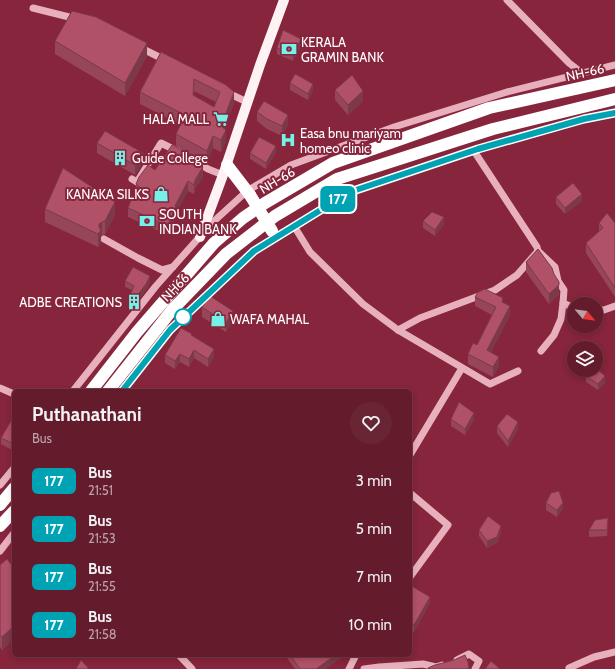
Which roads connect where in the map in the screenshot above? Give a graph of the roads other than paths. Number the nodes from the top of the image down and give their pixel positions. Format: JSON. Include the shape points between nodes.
{"nodes":[{"id":1,"x":284,"y":0,"type":"edge"},
{"id":2,"x":507,"y":0,"type":"edge"},
{"id":3,"x":33,"y":8,"type":"dead end"},
{"id":4,"x":83,"y":21,"type":"edge"},
{"id":5,"x":132,"y":43,"type":"edge"},
{"id":6,"x":615,"y":64,"type":"edge"},
{"id":7,"x":174,"y":65,"type":"edge"},
{"id":8,"x":582,"y":73,"type":"junction"},
{"id":9,"x":615,"y":80,"type":"edge"},
{"id":10,"x":223,"y":90,"type":"edge"},
{"id":11,"x":615,"y":99,"type":"edge"},
{"id":12,"x":247,"y":102,"type":"junction"},
{"id":13,"x":615,"y":113,"type":"edge"},
{"id":14,"x":474,"y":151,"type":"junction"},
{"id":15,"x":225,"y":170,"type":"junction"},
{"id":16,"x":132,"y":179,"type":"dead end"},
{"id":17,"x":248,"y":193,"type":"junction"},
{"id":18,"x":294,"y":226,"type":"junction"},
{"id":19,"x":274,"y":234,"type":"junction"},
{"id":20,"x":200,"y":237,"type":"junction"},
{"id":21,"x":104,"y":239,"type":"dead end"},
{"id":22,"x":538,"y":251,"type":"junction"},
{"id":23,"x":173,"y":267,"type":"junction"},
{"id":24,"x":563,"y":303,"type":"junction"},
{"id":25,"x":567,"y":305,"type":"edge"},
{"id":26,"x":615,"y":306,"type":"edge"},
{"id":27,"x":603,"y":310,"type":"edge"},
{"id":28,"x":398,"y":330,"type":"junction"},
{"id":29,"x":541,"y":351,"type":"dead end"},
{"id":30,"x":462,"y":368,"type":"junction"},
{"id":31,"x":518,"y":371,"type":"dead end"},
{"id":32,"x":0,"y":388,"type":"edge"},
{"id":33,"x":75,"y":389,"type":"edge"},
{"id":34,"x":93,"y":389,"type":"edge"},
{"id":35,"x":110,"y":389,"type":"edge"},
{"id":36,"x":124,"y":389,"type":"edge"},
{"id":37,"x":12,"y":393,"type":"edge"},
{"id":38,"x":412,"y":452,"type":"edge"},
{"id":39,"x":12,"y":470,"type":"edge"},
{"id":40,"x":0,"y":485,"type":"edge"},
{"id":41,"x":12,"y":490,"type":"edge"},
{"id":42,"x":412,"y":495,"type":"edge"},
{"id":43,"x":0,"y":505,"type":"edge"},
{"id":44,"x":12,"y":513,"type":"edge"},
{"id":45,"x":0,"y":526,"type":"edge"},
{"id":46,"x":12,"y":536,"type":"edge"},
{"id":47,"x":0,"y":551,"type":"edge"},
{"id":48,"x":412,"y":574,"type":"edge"},
{"id":49,"x":615,"y":652,"type":"edge"},
{"id":50,"x":181,"y":657,"type":"edge"},
{"id":51,"x":355,"y":657,"type":"edge"},
{"id":52,"x":192,"y":669,"type":"edge"},
{"id":53,"x":349,"y":669,"type":"edge"},
{"id":54,"x":364,"y":669,"type":"edge"},
{"id":55,"x":475,"y":669,"type":"edge"},
{"id":56,"x":569,"y":669,"type":"edge"}],
"edges":[{"from":1,"to":12,"type":"main road"},
{"from":2,"to":8,"type":"street"},
{"from":3,"to":4,"type":"street"},
{"from":5,"to":7,"type":"street"},
{"from":6,"to":8,"type":"street","number":"NH66"},
{"from":8,"to":17,"type":"street","number":"NH66","via":[[508,92],[394,127],[291,165]]},
{"from":9,"to":34,"type":"highway","name":"NH-66","via":[[489,108],[333,163],[265,203],[214,243]]},
{"from":10,"to":12,"type":"street"},
{"from":11,"to":35,"type":"highway","name":"NH66","number":"NH66","via":[[493,129],[337,179],[275,216],[226,254],[172,310]]},
{"from":12,"to":15,"type":"main road"},
{"from":13,"to":14,"type":"street","number":"NH66","via":[[584,119]]},
{"from":14,"to":18,"type":"street","number":"NH66","via":[[350,192]]},
{"from":14,"to":22,"type":"street"},
{"from":15,"to":16,"type":"street","via":[[208,169],[161,143],[137,182]]},
{"from":15,"to":17,"type":"highway"},
{"from":15,"to":20,"type":"main road"},
{"from":17,"to":19,"type":"highway","bridge":true},
{"from":17,"to":20,"type":"street","number":"NH66","via":[[212,223]]},
{"from":18,"to":19,"type":"street","number":"NH66"},
{"from":18,"to":28,"type":"street","via":[[310,252],[363,304]]},
{"from":19,"to":36,"type":"street","number":"NH66","via":[[170,330]]},
{"from":20,"to":23,"type":"street","number":"NH66"},
{"from":21,"to":23,"type":"street","via":[[162,270]]},
{"from":22,"to":24,"type":"street","via":[[555,267],[558,281],[564,290]]},
{"from":22,"to":28,"type":"street","via":[[517,275],[495,290],[420,318]]},
{"from":23,"to":33,"type":"street","number":"NH66"},
{"from":24,"to":25,"type":"street"},
{"from":24,"to":29,"type":"street","via":[[561,319],[554,334]]},
{"from":26,"to":27,"type":"street"},
{"from":28,"to":30,"type":"street"},
{"from":30,"to":31,"type":"street","via":[[490,384]]},
{"from":30,"to":38,"type":"street"},
{"from":32,"to":37,"type":"street"},
{"from":39,"to":40,"type":"street"},
{"from":41,"to":43,"type":"highway"},
{"from":42,"to":48,"type":"street","via":[[448,525]]},
{"from":44,"to":45,"type":"highway"},
{"from":46,"to":47,"type":"street"},
{"from":49,"to":56,"type":"street","via":[[594,657]]},
{"from":50,"to":52,"type":"street"},
{"from":51,"to":53,"type":"street"},
{"from":54,"to":55,"type":"street","via":[[423,664],[436,667],[469,654],[479,661]]}]}
